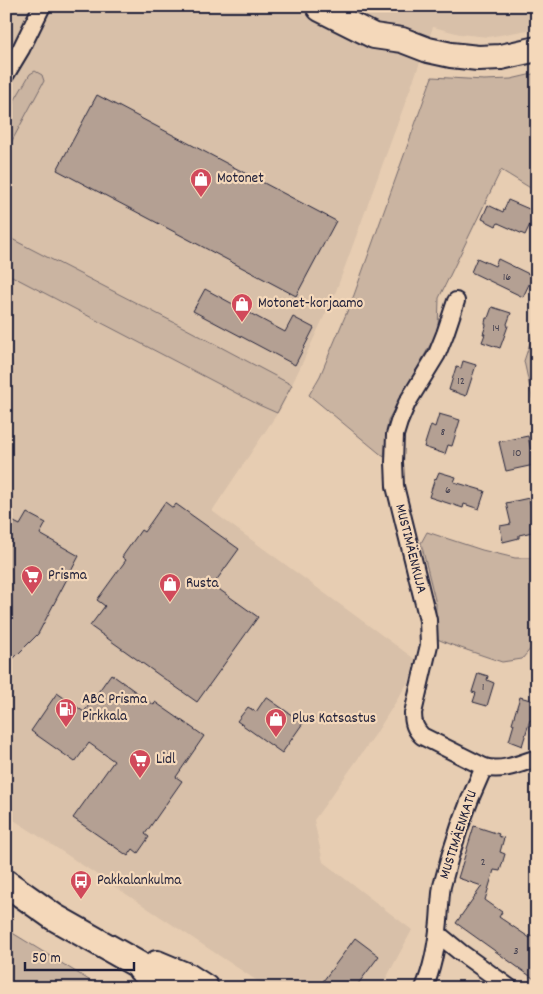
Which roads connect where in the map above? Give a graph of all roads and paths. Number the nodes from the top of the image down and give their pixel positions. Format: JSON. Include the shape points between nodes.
{"nodes":[{"id":1,"x":42,"y":6,"type":"edge"},
{"id":2,"x":318,"y":6,"type":"edge"},
{"id":3,"x":347,"y":6,"type":"edge"},
{"id":4,"x":402,"y":40,"type":"junction"},
{"id":5,"x":537,"y":49,"type":"edge"},
{"id":6,"x":6,"y":74,"type":"edge"},
{"id":7,"x":456,"y":301,"type":"dead end"},
{"id":8,"x":537,"y":758,"type":"edge"},
{"id":9,"x":484,"y":767,"type":"junction"},
{"id":10,"x":6,"y":870,"type":"edge"},
{"id":11,"x":6,"y":883,"type":"edge"},
{"id":12,"x":438,"y":934,"type":"junction"},
{"id":13,"x":152,"y":969,"type":"edge"},
{"id":14,"x":205,"y":988,"type":"edge"},
{"id":15,"x":424,"y":988,"type":"edge"},
{"id":16,"x":510,"y":988,"type":"edge"}],
"edges":[{"from":1,"to":6,"type":"street"},
{"from":2,"to":4,"type":"main road","via":[[374,36]]},
{"from":3,"to":4,"type":"main road","via":[[380,22]]},
{"from":4,"to":5,"type":"main road","via":[[428,50],[478,58]]},
{"from":7,"to":9,"type":"street","name":"MUSTIMÄENKUJA","via":[[437,354],[399,422],[395,435],[395,486],[428,620],[429,645],[413,721],[422,736]]},
{"from":8,"to":9,"type":"street","via":[[507,768],[494,770]]},
{"from":9,"to":12,"type":"street","name":"MUSTIMÄENKATU","via":[[457,831],[442,888]]},
{"from":10,"to":13,"type":"main road","via":[[99,924]]},
{"from":11,"to":13,"type":"main road","via":[[54,917]]},
{"from":12,"to":15,"type":"street","name":"MUSTIMÄENKATU"},
{"from":12,"to":16,"type":"street"},
{"from":13,"to":14,"type":"main road","via":[[188,976]]}]}
